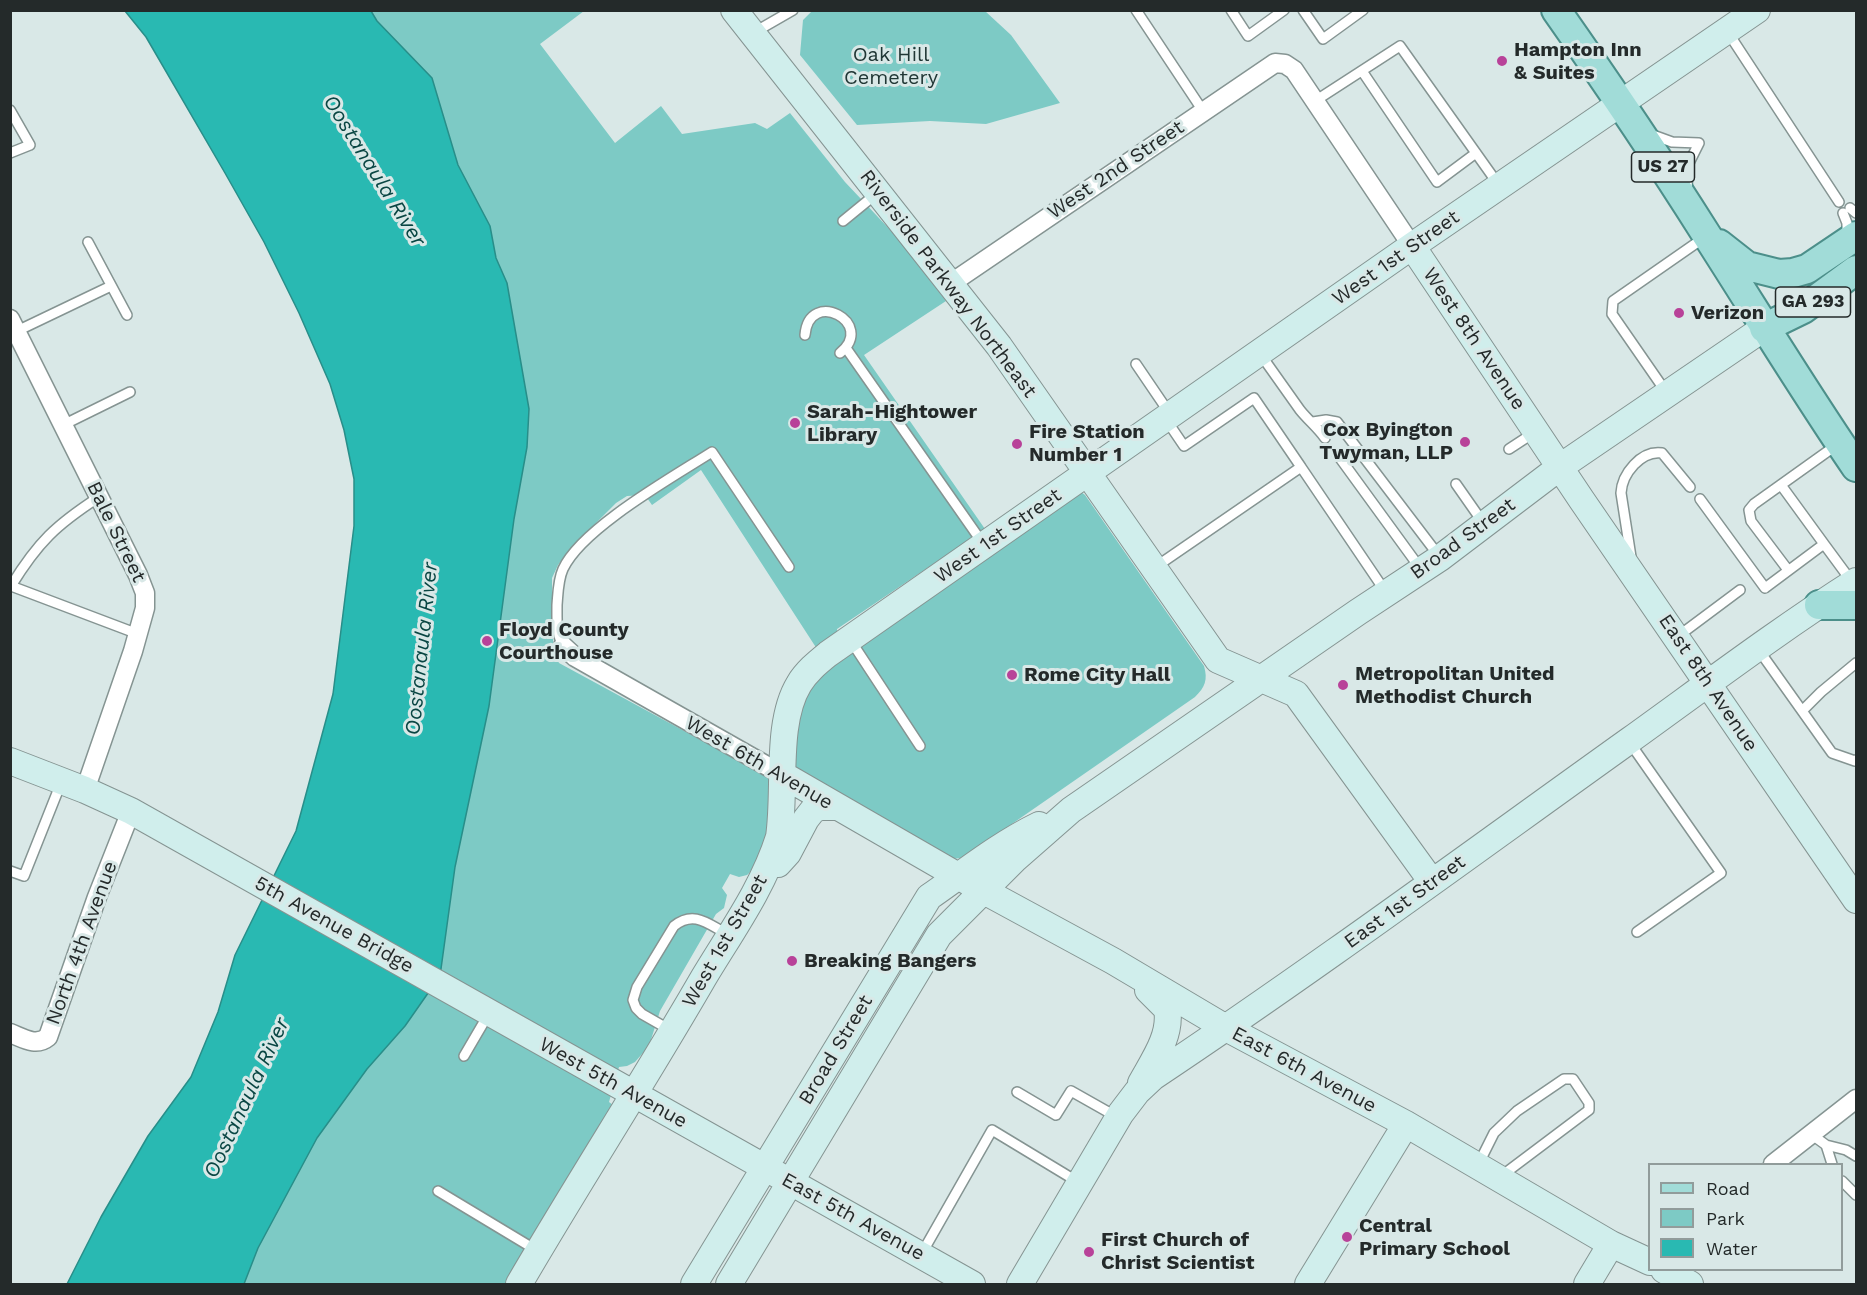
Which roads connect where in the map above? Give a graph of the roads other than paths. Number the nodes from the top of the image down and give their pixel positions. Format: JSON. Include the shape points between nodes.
{"nodes":[{"id":1,"x":734,"y":10,"type":"edge"},
{"id":2,"x":793,"y":10,"type":"edge"},
{"id":3,"x":1136,"y":10,"type":"edge"},
{"id":4,"x":1231,"y":10,"type":"edge"},
{"id":5,"x":1284,"y":10,"type":"edge"},
{"id":6,"x":1303,"y":10,"type":"edge"},
{"id":7,"x":1363,"y":10,"type":"edge"},
{"id":8,"x":1557,"y":10,"type":"edge"},
{"id":9,"x":1757,"y":10,"type":"edge"},
{"id":10,"x":1727,"y":31,"type":"junction"},
{"id":11,"x":752,"y":34,"type":"junction"},
{"id":12,"x":1285,"y":64,"type":"joint"},
{"id":13,"x":1362,"y":71,"type":"junction"},
{"id":14,"x":1315,"y":101,"type":"junction"},
{"id":15,"x":1621,"y":103,"type":"junction"},
{"id":16,"x":10,"y":110,"type":"edge"},
{"id":17,"x":1203,"y":111,"type":"junction"},
{"id":18,"x":1637,"y":128,"type":"junction"},
{"id":19,"x":10,"y":153,"type":"edge"},
{"id":20,"x":1476,"y":153,"type":"junction"},
{"id":21,"x":1500,"y":186,"type":"junction"},
{"id":22,"x":879,"y":192,"type":"junction"},
{"id":23,"x":1839,"y":202,"type":"dead end"},
{"id":24,"x":1687,"y":203,"type":"junction"},
{"id":25,"x":843,"y":221,"type":"dead end"},
{"id":26,"x":1851,"y":222,"type":"edge"},
{"id":27,"x":1707,"y":235,"type":"junction"},
{"id":28,"x":88,"y":242,"type":"dead end"},
{"id":29,"x":1412,"y":246,"type":"junction"},
{"id":30,"x":1857,"y":270,"type":"edge"},
{"id":31,"x":950,"y":284,"type":"junction"},
{"id":32,"x":111,"y":286,"type":"junction"},
{"id":33,"x":127,"y":315,"type":"dead end"},
{"id":34,"x":14,"y":325,"type":"edge"},
{"id":35,"x":1764,"y":328,"type":"junction"},
{"id":36,"x":805,"y":335,"type":"dead end"},
{"id":37,"x":1260,"y":353,"type":"junction"},
{"id":38,"x":1136,"y":364,"type":"dead end"},
{"id":39,"x":130,"y":392,"type":"dead end"},
{"id":40,"x":1667,"y":394,"type":"junction"},
{"id":41,"x":1168,"y":416,"type":"junction"},
{"id":42,"x":1313,"y":422,"type":"junction"},
{"id":43,"x":63,"y":425,"type":"junction"},
{"id":44,"x":1536,"y":431,"type":"junction"},
{"id":45,"x":1325,"y":438,"type":"dead end"},
{"id":46,"x":1840,"y":443,"type":"junction"},
{"id":47,"x":1509,"y":448,"type":"dead end"},
{"id":48,"x":1336,"y":454,"type":"dead end"},
{"id":49,"x":1301,"y":467,"type":"junction"},
{"id":50,"x":1560,"y":467,"type":"junction"},
{"id":51,"x":1857,"y":467,"type":"edge"},
{"id":52,"x":1087,"y":472,"type":"junction"},
{"id":53,"x":1456,"y":484,"type":"dead end"},
{"id":54,"x":1781,"y":485,"type":"junction"},
{"id":55,"x":1690,"y":487,"type":"dead end"},
{"id":56,"x":99,"y":497,"type":"junction"},
{"id":57,"x":1700,"y":499,"type":"dead end"},
{"id":58,"x":1485,"y":525,"type":"junction"},
{"id":59,"x":1824,"y":544,"type":"junction"},
{"id":60,"x":984,"y":545,"type":"junction"},
{"id":61,"x":1431,"y":564,"type":"junction"},
{"id":62,"x":789,"y":567,"type":"dead end"},
{"id":63,"x":1154,"y":568,"type":"junction"},
{"id":64,"x":1788,"y":570,"type":"junction"},
{"id":65,"x":1634,"y":574,"type":"junction"},
{"id":66,"x":1740,"y":590,"type":"dead end"},
{"id":67,"x":1855,"y":590,"type":"edge"},
{"id":68,"x":1387,"y":592,"type":"junction"},
{"id":69,"x":1819,"y":605,"type":"joint"},
{"id":70,"x":138,"y":634,"type":"junction"},
{"id":71,"x":1677,"y":637,"type":"junction"},
{"id":72,"x":850,"y":639,"type":"junction"},
{"id":73,"x":563,"y":646,"type":"joint"},
{"id":74,"x":1758,"y":649,"type":"junction"},
{"id":75,"x":1857,"y":663,"type":"edge"},
{"id":76,"x":1262,"y":678,"type":"junction"},
{"id":77,"x":1709,"y":683,"type":"junction"},
{"id":78,"x":1803,"y":710,"type":"junction"},
{"id":79,"x":1628,"y":741,"type":"junction"},
{"id":80,"x":920,"y":746,"type":"dead end"},
{"id":81,"x":1857,"y":760,"type":"edge"},
{"id":82,"x":10,"y":761,"type":"edge"},
{"id":83,"x":783,"y":776,"type":"junction"},
{"id":84,"x":74,"y":786,"type":"junction"},
{"id":85,"x":837,"y":807,"type":"junction"},
{"id":86,"x":1071,"y":810,"type":"junction"},
{"id":87,"x":131,"y":812,"type":"junction"},
{"id":88,"x":10,"y":871,"type":"edge"},
{"id":89,"x":958,"y":876,"type":"junction"},
{"id":90,"x":1432,"y":882,"type":"junction"},
{"id":91,"x":758,"y":887,"type":"junction"},
{"id":92,"x":984,"y":891,"type":"junction"},
{"id":93,"x":1857,"y":900,"type":"edge"},
{"id":94,"x":1637,"y":932,"type":"dead end"},
{"id":95,"x":729,"y":935,"type":"junction"},
{"id":96,"x":1113,"y":961,"type":"junction"},
{"id":97,"x":462,"y":998,"type":"joint"},
{"id":98,"x":489,"y":1013,"type":"junction"},
{"id":99,"x":1226,"y":1028,"type":"junction"},
{"id":100,"x":673,"y":1032,"type":"junction"},
{"id":101,"x":10,"y":1033,"type":"edge"},
{"id":102,"x":464,"y":1056,"type":"dead end"},
{"id":103,"x":1017,"y":1092,"type":"dead end"},
{"id":104,"x":1137,"y":1092,"type":"junction"},
{"id":105,"x":635,"y":1095,"type":"junction"},
{"id":106,"x":1857,"y":1099,"type":"edge"},
{"id":107,"x":1118,"y":1118,"type":"junction"},
{"id":108,"x":1406,"y":1124,"type":"junction"},
{"id":109,"x":1818,"y":1139,"type":"junction"},
{"id":110,"x":1857,"y":1156,"type":"edge"},
{"id":111,"x":1775,"y":1163,"type":"edge"},
{"id":112,"x":1831,"y":1163,"type":"edge"},
{"id":113,"x":765,"y":1168,"type":"junction"},
{"id":114,"x":1487,"y":1172,"type":"junction"},
{"id":115,"x":1843,"y":1181,"type":"edge"},
{"id":116,"x":790,"y":1182,"type":"junction"},
{"id":117,"x":1080,"y":1184,"type":"junction"},
{"id":118,"x":438,"y":1191,"type":"dead end"},
{"id":119,"x":1857,"y":1195,"type":"edge"},
{"id":120,"x":1611,"y":1244,"type":"junction"},
{"id":121,"x":538,"y":1252,"type":"junction"},
{"id":122,"x":921,"y":1255,"type":"junction"},
{"id":123,"x":1648,"y":1261,"type":"edge"},
{"id":124,"x":1667,"y":1271,"type":"edge"},
{"id":125,"x":519,"y":1284,"type":"edge"},
{"id":126,"x":694,"y":1284,"type":"edge"},
{"id":127,"x":729,"y":1284,"type":"edge"},
{"id":128,"x":972,"y":1284,"type":"edge"},
{"id":129,"x":1020,"y":1284,"type":"edge"},
{"id":130,"x":1308,"y":1284,"type":"edge"},
{"id":131,"x":1587,"y":1284,"type":"edge"},
{"id":132,"x":1690,"y":1284,"type":"edge"}],
"edges":[{"from":1,"to":11,"type":"street","name":"Riverside Parkway Northeast"},
{"from":2,"to":11,"type":"lane"},
{"from":3,"to":17,"type":"lane"},
{"from":4,"to":5,"type":"lane","via":[[1248,36]]},
{"from":6,"to":7,"type":"lane","via":[[1323,39]]},
{"from":8,"to":15,"type":"main road","number":"US 27"},
{"from":9,"to":10,"type":"street","name":"West 1st Street"},
{"from":10,"to":15,"type":"street","name":"West 1st Street"},
{"from":10,"to":23,"type":"lane"},
{"from":11,"to":22,"type":"street","name":"Riverside Parkway Northeast"},
{"from":12,"to":14,"type":"street","name":"West 8th Avenue","via":[[1294,70]]},
{"from":12,"to":17,"type":"street","name":"West 2nd Street","via":[[1275,63]]},
{"from":13,"to":14,"type":"lane"},
{"from":13,"to":20,"type":"lane","via":[[1400,46]]},
{"from":13,"to":20,"type":"lane","via":[[1437,182]]},
{"from":14,"to":29,"type":"street","name":"West 8th Avenue"},
{"from":15,"to":18,"type":"main road","number":"US 27"},
{"from":15,"to":21,"type":"street","name":"West 1st Street"},
{"from":16,"to":19,"type":"lane","via":[[30,145]]},
{"from":17,"to":31,"type":"street","name":"West 2nd Street"},
{"from":18,"to":24,"type":"main road","number":"US 27"},
{"from":18,"to":24,"type":"lane","via":[[1672,142],[1699,142],[1688,165]]},
{"from":20,"to":21,"type":"lane"},
{"from":21,"to":29,"type":"street","name":"West 1st Street"},
{"from":22,"to":25,"type":"lane"},
{"from":22,"to":31,"type":"street","name":"Riverside Parkway Northeast"},
{"from":24,"to":27,"type":"main road","number":"US 27"},
{"from":26,"to":27,"type":"main road","via":[[1807,268],[1793,273],[1779,274],[1747,266]]},
{"from":27,"to":35,"type":"main road","number":"US 27"},
{"from":27,"to":40,"type":"lane","via":[[1618,296],[1611,308]]},
{"from":28,"to":32,"type":"lane"},
{"from":29,"to":37,"type":"street","name":"West 1st Street"},
{"from":29,"to":44,"type":"street","name":"West 8th Avenue"},
{"from":30,"to":35,"type":"main road","name":"Broad Street","number":"GA 293","via":[[1803,309]]},
{"from":31,"to":52,"type":"street","name":"Riverside Parkway Northeast","via":[[999,346]]},
{"from":32,"to":33,"type":"lane"},
{"from":32,"to":34,"type":"lane"},
{"from":34,"to":43,"type":"street","name":"Bale Street"},
{"from":35,"to":40,"type":"street","name":"Broad Street"},
{"from":35,"to":46,"type":"main road","number":"US 27"},
{"from":36,"to":60,"type":"lane","via":[[814,316],[824,312],[846,320],[850,337],[843,350]]},
{"from":37,"to":41,"type":"street","name":"West 1st Street"},
{"from":37,"to":42,"type":"lane","via":[[1306,418]]},
{"from":38,"to":41,"type":"lane"},
{"from":39,"to":43,"type":"lane"},
{"from":40,"to":50,"type":"street","name":"Broad Street"},
{"from":41,"to":49,"type":"lane","via":[[1184,446],[1254,398]]},
{"from":41,"to":52,"type":"street","name":"West 1st Street"},
{"from":42,"to":45,"type":"lane"},
{"from":42,"to":61,"type":"lane","via":[[1337,422]]},
{"from":43,"to":56,"type":"street","name":"Bale Street"},
{"from":44,"to":47,"type":"lane"},
{"from":44,"to":50,"type":"street","name":"West 8th Avenue"},
{"from":46,"to":51,"type":"main road","number":"US 27"},
{"from":46,"to":54,"type":"lane"},
{"from":48,"to":61,"type":"lane"},
{"from":49,"to":63,"type":"lane"},
{"from":49,"to":68,"type":"lane"},
{"from":50,"to":58,"type":"street","name":"Broad Street"},
{"from":50,"to":65,"type":"street","name":"East 8th Avenue"},
{"from":52,"to":60,"type":"street","name":"West 1st Street"},
{"from":52,"to":63,"type":"street","name":"Riverside Parkway Northeast"},
{"from":53,"to":58,"type":"lane"},
{"from":54,"to":59,"type":"lane"},
{"from":54,"to":64,"type":"lane","via":[[1749,510],[1751,521]]},
{"from":55,"to":65,"type":"lane","via":[[1662,453],[1650,454],[1628,472],[1621,493]]},
{"from":56,"to":70,"type":"street","name":"Bale Street","via":[[145,593]]},
{"from":56,"to":70,"type":"lane","via":[[46,536],[11,586]]},
{"from":57,"to":64,"type":"lane","via":[[1765,588]]},
{"from":58,"to":61,"type":"street","name":"Broad Street"},
{"from":59,"to":64,"type":"lane"},
{"from":59,"to":67,"type":"lane"},
{"from":60,"to":72,"type":"street","name":"West 1st Street"},
{"from":61,"to":68,"type":"street","name":"Broad Street"},
{"from":62,"to":73,"type":"lane","via":[[712,452],[605,523],[573,553],[559,584],[557,628]]},
{"from":63,"to":76,"type":"street","name":"Riverside Parkway Northeast","via":[[1218,660]]},
{"from":65,"to":71,"type":"street","name":"East 8th Avenue"},
{"from":66,"to":71,"type":"lane"},
{"from":67,"to":69,"type":"main road"},
{"from":68,"to":76,"type":"street","name":"Broad Street"},
{"from":69,"to":74,"type":"street","name":"East 1st Street"},
{"from":70,"to":84,"type":"street","name":"Bale Street"},
{"from":71,"to":77,"type":"street","name":"East 8th Avenue"},
{"from":72,"to":80,"type":"lane"},
{"from":72,"to":83,"type":"street","name":"West 1st Street","via":[[812,668],[791,698],[786,717]]},
{"from":73,"to":83,"type":"street","name":"West 6th Avenue","via":[[575,657]]},
{"from":74,"to":77,"type":"street","name":"East 1st Street"},
{"from":74,"to":78,"type":"lane"},
{"from":75,"to":78,"type":"lane"},
{"from":76,"to":86,"type":"street","name":"Broad Street"},
{"from":76,"to":90,"type":"street","name":"Riverside Parkway Northeast","via":[[1296,694]]},
{"from":77,"to":79,"type":"street","name":"East 1st Street"},
{"from":77,"to":93,"type":"street","name":"East 8th Avenue"},
{"from":78,"to":81,"type":"lane","via":[[1833,753]]},
{"from":79,"to":90,"type":"street","name":"East 1st Street"},
{"from":79,"to":94,"type":"lane","via":[[1721,873]]},
{"from":82,"to":84,"type":"street","name":"5th Avenue Bridge"},
{"from":83,"to":85,"type":"street","name":"West 6th Avenue"},
{"from":83,"to":91,"type":"street","name":"West 1st Street","via":[[779,837]]},
{"from":84,"to":87,"type":"street","name":"5th Avenue Bridge"},
{"from":84,"to":88,"type":"lane","via":[[24,876]]},
{"from":85,"to":89,"type":"street","name":"West 6th Avenue"},
{"from":85,"to":91,"type":"street","via":[[813,810],[789,853]]},
{"from":86,"to":89,"type":"street","name":"Broad Street","via":[[1020,835]]},
{"from":86,"to":92,"type":"street","name":"Broad Street"},
{"from":87,"to":97,"type":"street","name":"5th Avenue Bridge"},
{"from":87,"to":101,"type":"street","name":"North 4th Avenue","via":[[48,1037],[36,1043]]},
{"from":89,"to":92,"type":"street","name":"East 6th Avenue"},
{"from":89,"to":113,"type":"street","name":"Broad Street","via":[[930,897]]},
{"from":90,"to":99,"type":"street","name":"East 1st Street"},
{"from":91,"to":95,"type":"street","name":"West 1st Street"},
{"from":92,"to":96,"type":"street","name":"East 6th Avenue"},
{"from":92,"to":116,"type":"street","name":"Broad Street","via":[[939,935]]},
{"from":95,"to":100,"type":"street","name":"West 1st Street"},
{"from":95,"to":100,"type":"lane","via":[[686,918],[674,926],[637,987],[633,1000],[636,1008]]},
{"from":96,"to":99,"type":"street","name":"East 6th Avenue"},
{"from":96,"to":104,"type":"street","via":[[1167,1009],[1166,1033]]},
{"from":97,"to":98,"type":"street","name":"West 5th Avenue"},
{"from":98,"to":102,"type":"lane"},
{"from":98,"to":105,"type":"street","name":"West 5th Avenue"},
{"from":99,"to":104,"type":"street","name":"East 1st Street"},
{"from":99,"to":108,"type":"street","name":"East 6th Avenue"},
{"from":100,"to":105,"type":"street","name":"West 1st Street"},
{"from":103,"to":107,"type":"lane","via":[[1056,1115],[1071,1091]]},
{"from":104,"to":107,"type":"street","name":"East 1st Street"},
{"from":105,"to":113,"type":"street","name":"West 5th Avenue"},
{"from":105,"to":121,"type":"street","name":"West 1st Street"},
{"from":106,"to":109,"type":"street"},
{"from":107,"to":117,"type":"street","name":"East 1st Street"},
{"from":108,"to":114,"type":"street","name":"East 6th Avenue"},
{"from":108,"to":130,"type":"street"},
{"from":109,"to":110,"type":"lane"},
{"from":109,"to":111,"type":"street"},
{"from":109,"to":112,"type":"lane"},
{"from":113,"to":116,"type":"street","name":"East 5th Avenue"},
{"from":113,"to":126,"type":"street","name":"Broad Street"},
{"from":114,"to":114,"type":"lane","via":[[1589,1110],[1589,1103],[1572,1079],[1564,1079],[1517,1111],[1494,1133]]},
{"from":114,"to":120,"type":"street","name":"East 6th Avenue"},
{"from":115,"to":119,"type":"lane"},
{"from":116,"to":122,"type":"street","name":"East 5th Avenue"},
{"from":116,"to":127,"type":"street","name":"Broad Street"},
{"from":117,"to":122,"type":"lane","via":[[992,1131]]},
{"from":117,"to":129,"type":"street","name":"East 1st Street"},
{"from":118,"to":121,"type":"lane"},
{"from":120,"to":123,"type":"street","name":"East 6th Avenue"},
{"from":120,"to":131,"type":"street"},
{"from":121,"to":125,"type":"street","name":"West 1st Street"},
{"from":122,"to":128,"type":"street","name":"East 5th Avenue"},
{"from":124,"to":132,"type":"street","name":"East 6th Avenue"}]}
